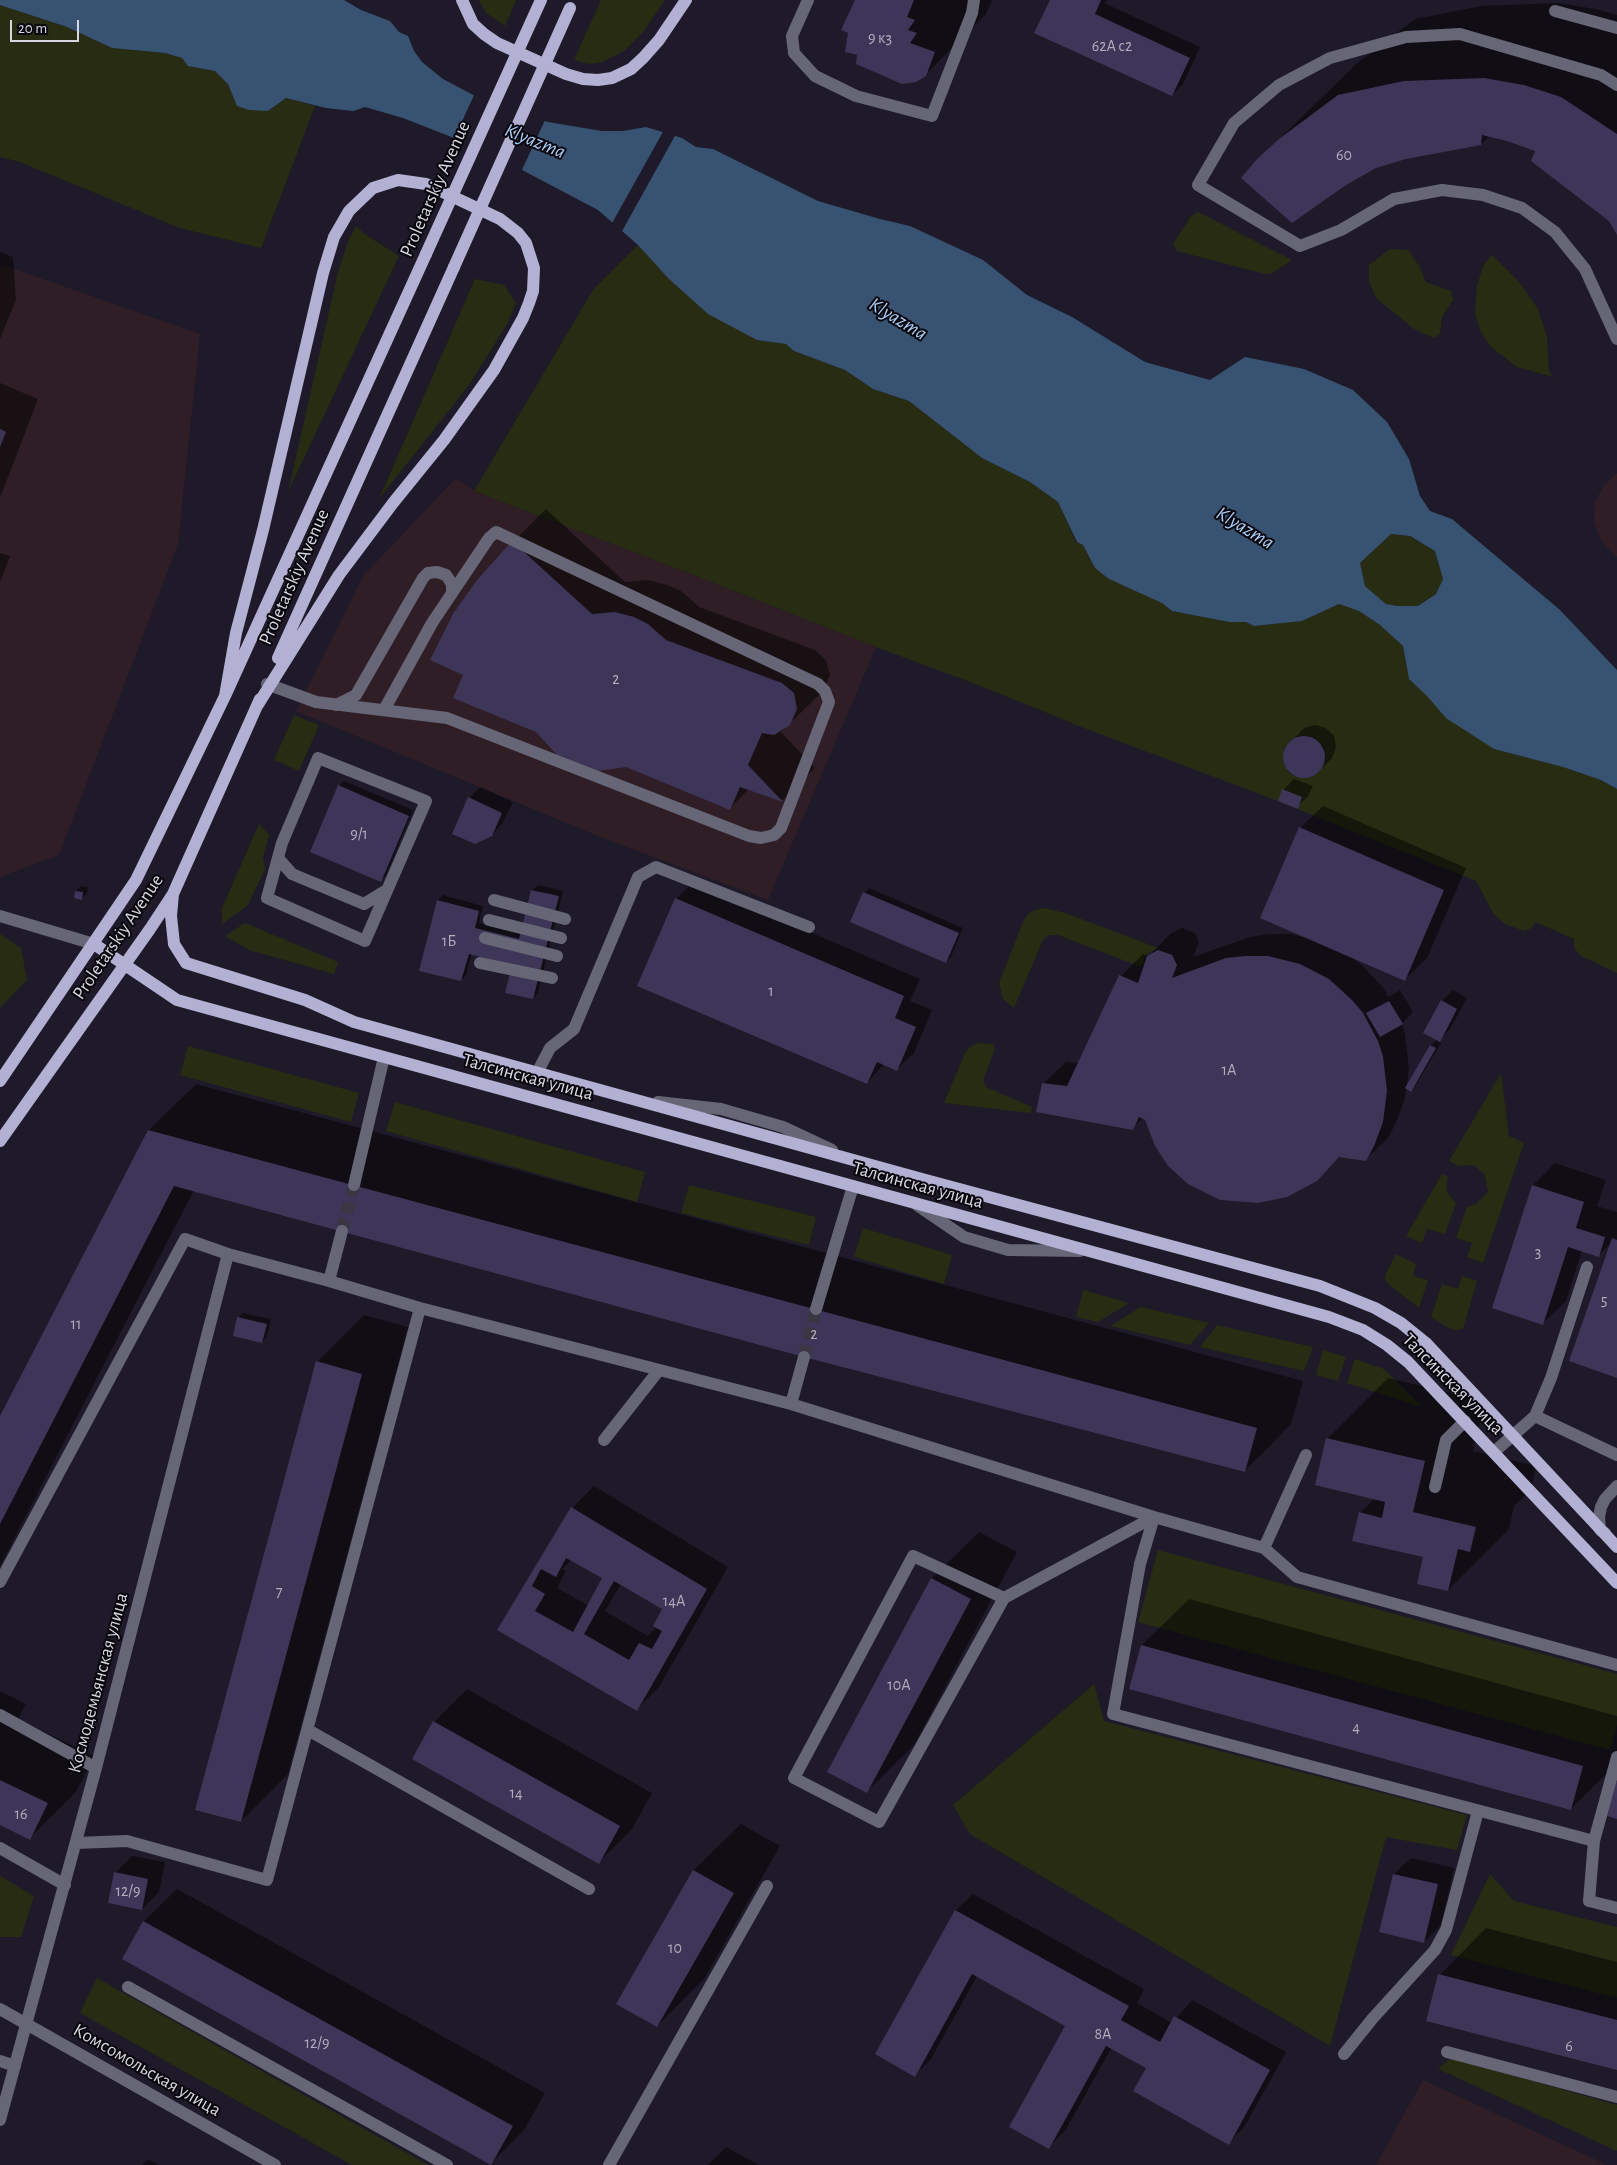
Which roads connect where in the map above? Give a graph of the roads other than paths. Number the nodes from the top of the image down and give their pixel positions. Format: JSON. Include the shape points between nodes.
{"nodes":[{"id":1,"x":462,"y":0,"type":"edge"},
{"id":2,"x":541,"y":0,"type":"edge"},
{"id":3,"x":686,"y":0,"type":"edge"},
{"id":4,"x":808,"y":0,"type":"edge"},
{"id":5,"x":974,"y":0,"type":"edge"},
{"id":6,"x":572,"y":4,"type":"edge"},
{"id":7,"x":1555,"y":11,"type":"dead end"},
{"id":8,"x":1617,"y":28,"type":"edge"},
{"id":9,"x":1617,"y":86,"type":"edge"},
{"id":10,"x":1617,"y":339,"type":"edge"},
{"id":11,"x":452,"y":593,"type":"junction"},
{"id":12,"x":268,"y":685,"type":"junction"},
{"id":13,"x":225,"y":696,"type":"junction"},
{"id":14,"x":336,"y":705,"type":"junction"},
{"id":15,"x":384,"y":710,"type":"junction"},
{"id":16,"x":278,"y":858,"type":"junction"},
{"id":17,"x":387,"y":890,"type":"junction"},
{"id":18,"x":173,"y":894,"type":"junction"},
{"id":19,"x":494,"y":900,"type":"dead end"},
{"id":20,"x":0,"y":916,"type":"edge"},
{"id":21,"x":565,"y":919,"type":"dead end"},
{"id":22,"x":489,"y":920,"type":"dead end"},
{"id":23,"x":809,"y":927,"type":"dead end"},
{"id":24,"x":485,"y":938,"type":"dead end"},
{"id":25,"x":561,"y":938,"type":"dead end"},
{"id":26,"x":94,"y":944,"type":"junction"},
{"id":27,"x":557,"y":956,"type":"dead end"},
{"id":28,"x":480,"y":963,"type":"dead end"},
{"id":29,"x":125,"y":964,"type":"junction"},
{"id":30,"x":552,"y":978,"type":"dead end"},
{"id":31,"x":384,"y":1057,"type":"junction"},
{"id":32,"x":537,"y":1073,"type":"junction"},
{"id":33,"x":0,"y":1081,"type":"edge"},
{"id":34,"x":0,"y":1141,"type":"edge"},
{"id":35,"x":354,"y":1185,"type":"tunnel mouth"},
{"id":36,"x":853,"y":1186,"type":"junction"},
{"id":37,"x":915,"y":1203,"type":"junction"},
{"id":38,"x":342,"y":1231,"type":"tunnel mouth"},
{"id":39,"x":1091,"y":1251,"type":"junction"},
{"id":40,"x":228,"y":1254,"type":"junction"},
{"id":41,"x":1588,"y":1267,"type":"dead end"},
{"id":42,"x":330,"y":1281,"type":"junction"},
{"id":43,"x":420,"y":1308,"type":"junction"},
{"id":44,"x":816,"y":1309,"type":"tunnel mouth"},
{"id":45,"x":804,"y":1357,"type":"tunnel mouth"},
{"id":46,"x":659,"y":1370,"type":"junction"},
{"id":47,"x":791,"y":1404,"type":"junction"},
{"id":48,"x":1535,"y":1416,"type":"junction"},
{"id":49,"x":1465,"y":1421,"type":"junction"},
{"id":50,"x":1513,"y":1435,"type":"junction"},
{"id":51,"x":604,"y":1440,"type":"dead end"},
{"id":52,"x":1494,"y":1452,"type":"junction"},
{"id":53,"x":1306,"y":1455,"type":"dead end"},
{"id":54,"x":1617,"y":1455,"type":"edge"},
{"id":55,"x":1617,"y":1486,"type":"edge"},
{"id":56,"x":1435,"y":1487,"type":"dead end"},
{"id":57,"x":1154,"y":1517,"type":"junction"},
{"id":58,"x":1600,"y":1530,"type":"junction"},
{"id":59,"x":1617,"y":1543,"type":"edge"},
{"id":60,"x":1264,"y":1548,"type":"junction"},
{"id":61,"x":1617,"y":1548,"type":"edge"},
{"id":62,"x":0,"y":1582,"type":"edge"},
{"id":63,"x":1617,"y":1583,"type":"edge"},
{"id":64,"x":1004,"y":1598,"type":"junction"},
{"id":65,"x":1617,"y":1665,"type":"edge"},
{"id":66,"x":0,"y":1715,"type":"edge"},
{"id":67,"x":308,"y":1730,"type":"junction"},
{"id":68,"x":1617,"y":1757,"type":"edge"},
{"id":69,"x":96,"y":1768,"type":"junction"},
{"id":70,"x":1478,"y":1811,"type":"junction"},
{"id":71,"x":1594,"y":1841,"type":"junction"},
{"id":72,"x":76,"y":1843,"type":"junction"},
{"id":73,"x":0,"y":1848,"type":"edge"},
{"id":74,"x":64,"y":1885,"type":"junction"},
{"id":75,"x":767,"y":1886,"type":"dead end"},
{"id":76,"x":589,"y":1889,"type":"dead end"},
{"id":77,"x":1617,"y":1908,"type":"edge"},
{"id":78,"x":128,"y":1987,"type":"dead end"},
{"id":79,"x":0,"y":2009,"type":"edge"},
{"id":80,"x":26,"y":2023,"type":"junction"},
{"id":81,"x":1447,"y":2052,"type":"dead end"},
{"id":82,"x":1344,"y":2054,"type":"dead end"},
{"id":83,"x":0,"y":2061,"type":"edge"},
{"id":84,"x":15,"y":2066,"type":"junction"},
{"id":85,"x":1617,"y":2097,"type":"edge"},
{"id":86,"x":0,"y":2120,"type":"edge"},
{"id":87,"x":276,"y":2165,"type":"edge"},
{"id":88,"x":447,"y":2165,"type":"edge"},
{"id":89,"x":609,"y":2165,"type":"edge"}],
"edges":[{"from":1,"to":3,"type":"main road","via":[[473,24],[497,43],[566,74],[598,80],[612,78],[631,69],[658,40]]},
{"from":2,"to":13,"type":"main road","name":"Proletarskiy Avenue","bridge":true},
{"from":4,"to":5,"type":"street","via":[[792,36],[794,53],[816,76],[856,96],[932,116],[972,13]]},
{"from":6,"to":12,"type":"main road","name":"Proletarskiy Avenue","bridge":true},
{"from":7,"to":8,"type":"street"},
{"from":9,"to":10,"type":"street","via":[[1601,75],[1460,34],[1406,37],[1330,58],[1279,86],[1234,123],[1198,185],[1300,246],[1341,230],[1394,200],[1442,190],[1484,195],[1522,208],[1556,232],[1585,269]]},
{"from":11,"to":14,"type":"street","via":[[452,584],[446,575],[428,573],[356,695]]},
{"from":11,"to":15,"type":"street"},
{"from":11,"to":15,"type":"street","via":[[496,532],[818,684],[828,697],[827,710],[781,828],[768,837],[749,836],[446,718]]},
{"from":12,"to":13,"type":"main road","via":[[339,575],[494,370],[523,318],[533,291],[531,254],[518,232],[500,219],[426,184],[398,180],[373,188],[349,211],[334,237],[236,633]]},
{"from":12,"to":14,"type":"street","via":[[316,702]]},
{"from":12,"to":18,"type":"main road","name":"Proletarskiy Avenue"},
{"from":13,"to":26,"type":"main road","name":"Proletarskiy Avenue","via":[[136,880]]},
{"from":14,"to":15,"type":"street"},
{"from":16,"to":17,"type":"street","via":[[292,874],[364,904]]},
{"from":16,"to":17,"type":"street","via":[[267,898],[365,941]]},
{"from":16,"to":17,"type":"street","via":[[318,758],[426,801]]},
{"from":18,"to":29,"type":"main road","name":"Proletarskiy Avenue"},
{"from":18,"to":32,"type":"main road","name":"Талсинская улица","via":[[174,944],[186,963],[305,1000],[354,1022]]},
{"from":19,"to":21,"type":"street"},
{"from":20,"to":26,"type":"street"},
{"from":22,"to":25,"type":"street"},
{"from":23,"to":32,"type":"street","via":[[656,867],[638,877],[574,1029],[550,1048]]},
{"from":24,"to":27,"type":"street"},
{"from":26,"to":29,"type":"main road","name":"Талсинская улица"},
{"from":26,"to":33,"type":"main road","name":"Proletarskiy Avenue"},
{"from":28,"to":30,"type":"street"},
{"from":29,"to":31,"type":"main road","name":"Талсинская улица","via":[[176,1000]]},
{"from":29,"to":34,"type":"main road","name":"Proletarskiy Avenue"},
{"from":31,"to":35,"type":"street"},
{"from":31,"to":36,"type":"main road","name":"Талсинская улица"},
{"from":32,"to":50,"type":"main road","name":"Талсинская улица","via":[[1320,1286],[1375,1308],[1401,1323],[1428,1344]]},
{"from":36,"to":37,"type":"main road","name":"Талсинская улица"},
{"from":36,"to":44,"type":"street"},
{"from":37,"to":39,"type":"main road","name":"Талсинская улица"},
{"from":37,"to":39,"type":"street","via":[[964,1238],[1008,1250]]},
{"from":38,"to":42,"type":"street"},
{"from":39,"to":49,"type":"main road","name":"Талсинская улица","via":[[1329,1317],[1363,1330],[1408,1362]]},
{"from":40,"to":42,"type":"street"},
{"from":40,"to":62,"type":"street","via":[[184,1239]]},
{"from":40,"to":69,"type":"street","name":"Космодемьянская улица"},
{"from":41,"to":48,"type":"street"},
{"from":42,"to":43,"type":"street"},
{"from":43,"to":46,"type":"street"},
{"from":43,"to":67,"type":"street"},
{"from":45,"to":47,"type":"street"},
{"from":46,"to":47,"type":"street"},
{"from":46,"to":51,"type":"street"},
{"from":47,"to":57,"type":"street"},
{"from":48,"to":50,"type":"street"},
{"from":48,"to":54,"type":"street"},
{"from":49,"to":52,"type":"main road","name":"Талсинская улица"},
{"from":49,"to":56,"type":"street","via":[[1446,1440]]},
{"from":50,"to":52,"type":"street"},
{"from":50,"to":58,"type":"main road","name":"Талсинская улица"},
{"from":52,"to":63,"type":"main road","name":"Талсинская улица"},
{"from":53,"to":60,"type":"street"},
{"from":55,"to":58,"type":"street","via":[[1601,1507]]},
{"from":57,"to":60,"type":"street"},
{"from":57,"to":64,"type":"street"},
{"from":57,"to":70,"type":"street","via":[[1140,1564],[1113,1714]]},
{"from":58,"to":59,"type":"street"},
{"from":58,"to":61,"type":"main road","name":"Талсинская улица"},
{"from":60,"to":65,"type":"street","via":[[1297,1577]]},
{"from":64,"to":64,"type":"street","via":[[880,1822],[794,1778],[913,1556]]},
{"from":66,"to":69,"type":"street"},
{"from":67,"to":72,"type":"street","via":[[268,1880],[127,1841]]},
{"from":67,"to":76,"type":"street"},
{"from":68,"to":71,"type":"street"},
{"from":69,"to":72,"type":"street","name":"Космодемьянская улица"},
{"from":70,"to":71,"type":"street"},
{"from":70,"to":82,"type":"street","via":[[1446,1930],[1435,1950]]},
{"from":71,"to":77,"type":"street","via":[[1589,1901]]},
{"from":72,"to":74,"type":"street","name":"Космодемьянская улица"},
{"from":73,"to":74,"type":"street"},
{"from":74,"to":80,"type":"street","name":"Космодемьянская улица"},
{"from":75,"to":89,"type":"street"},
{"from":78,"to":88,"type":"street"},
{"from":79,"to":80,"type":"street","name":"Комсомольская улица"},
{"from":80,"to":84,"type":"street","name":"Космодемьянская улица"},
{"from":80,"to":87,"type":"street","name":"Комсомольская улица"},
{"from":81,"to":85,"type":"street"},
{"from":83,"to":84,"type":"street"},
{"from":84,"to":86,"type":"street","name":"Космодемьянская улица"}]}
